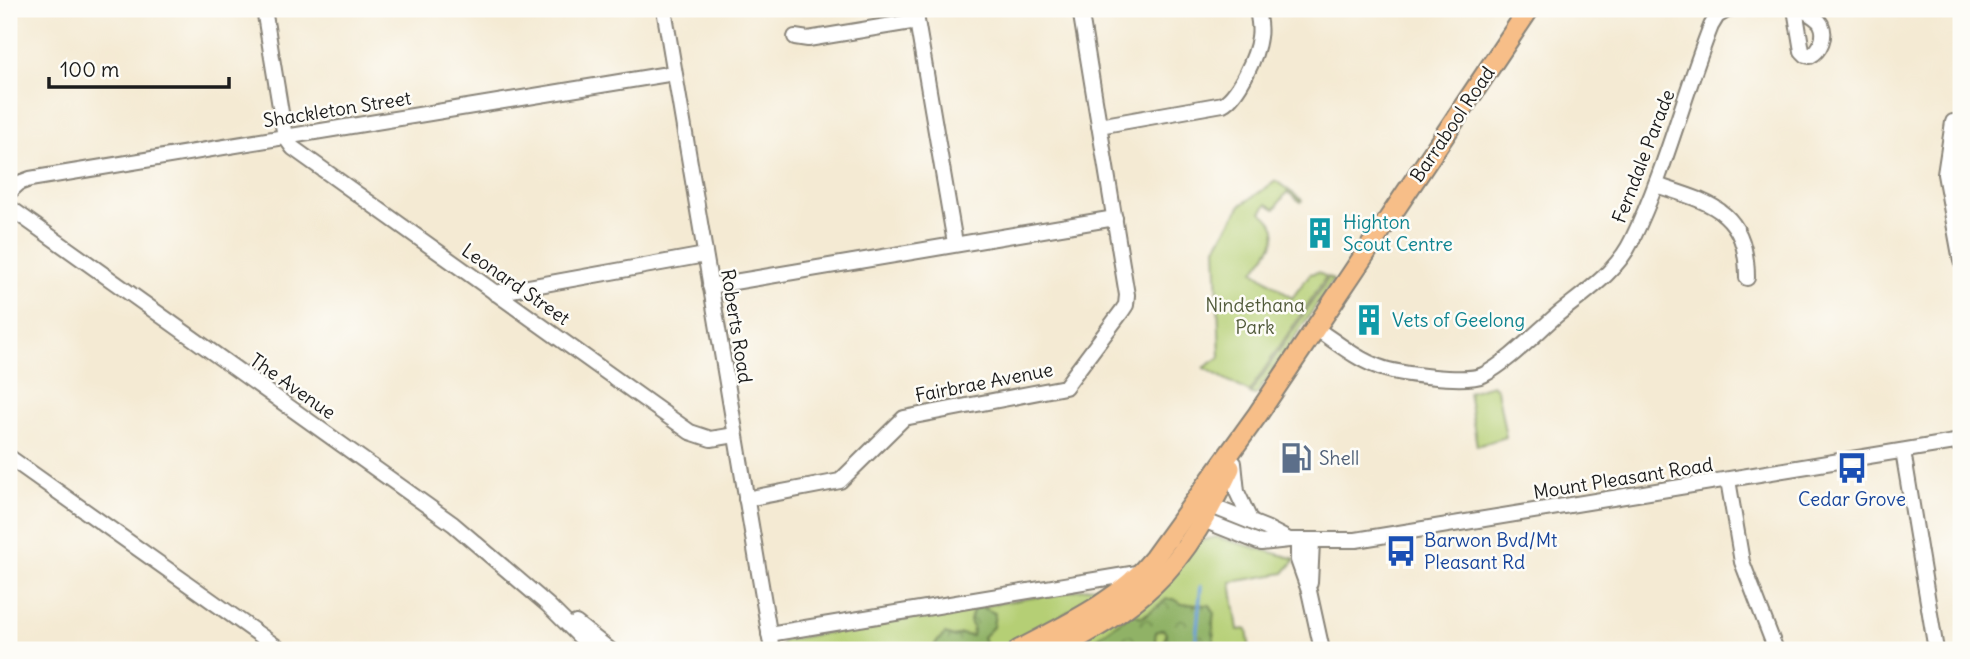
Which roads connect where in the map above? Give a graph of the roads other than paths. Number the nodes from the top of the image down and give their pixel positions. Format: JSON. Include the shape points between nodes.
{"nodes":[{"id":1,"x":264,"y":9,"type":"edge"},
{"id":2,"x":664,"y":9,"type":"edge"},
{"id":3,"x":1080,"y":9,"type":"edge"},
{"id":4,"x":1257,"y":9,"type":"edge"},
{"id":5,"x":1529,"y":9,"type":"edge"},
{"id":6,"x":1729,"y":9,"type":"edge"},
{"id":7,"x":1795,"y":9,"type":"edge"},
{"id":8,"x":1802,"y":9,"type":"edge"},
{"id":9,"x":916,"y":15,"type":"edge"},
{"id":10,"x":795,"y":37,"type":"dead end"},
{"id":11,"x":674,"y":73,"type":"junction"},
{"id":12,"x":1953,"y":122,"type":"dead end"},
{"id":13,"x":1099,"y":126,"type":"junction"},
{"id":14,"x":285,"y":137,"type":"junction"},
{"id":15,"x":1656,"y":185,"type":"junction"},
{"id":16,"x":9,"y":192,"type":"edge"},
{"id":17,"x":9,"y":207,"type":"edge"},
{"id":18,"x":1115,"y":218,"type":"junction"},
{"id":19,"x":955,"y":243,"type":"junction"},
{"id":20,"x":705,"y":255,"type":"junction"},
{"id":21,"x":1961,"y":261,"type":"edge"},
{"id":22,"x":1747,"y":278,"type":"dead end"},
{"id":23,"x":710,"y":286,"type":"junction"},
{"id":24,"x":495,"y":293,"type":"junction"},
{"id":25,"x":1315,"y":328,"type":"junction"},
{"id":26,"x":1258,"y":414,"type":"junction"},
{"id":27,"x":735,"y":435,"type":"junction"},
{"id":28,"x":1961,"y":441,"type":"edge"},
{"id":29,"x":1903,"y":450,"type":"junction"},
{"id":30,"x":9,"y":457,"type":"edge"},
{"id":31,"x":1234,"y":462,"type":"junction"},
{"id":32,"x":1728,"y":480,"type":"junction"},
{"id":33,"x":746,"y":499,"type":"junction"},
{"id":34,"x":1202,"y":510,"type":"junction"},
{"id":35,"x":1251,"y":522,"type":"junction"},
{"id":36,"x":1300,"y":541,"type":"junction"},
{"id":37,"x":1143,"y":572,"type":"junction"},
{"id":38,"x":1103,"y":578,"type":"junction"},
{"id":39,"x":1108,"y":598,"type":"junction"},
{"id":40,"x":548,"y":605,"type":"junction"},
{"id":41,"x":769,"y":634,"type":"junction"},
{"id":42,"x":281,"y":650,"type":"edge"},
{"id":43,"x":593,"y":650,"type":"edge"},
{"id":44,"x":610,"y":650,"type":"edge"},
{"id":45,"x":772,"y":650,"type":"edge"},
{"id":46,"x":1019,"y":650,"type":"edge"},
{"id":47,"x":1057,"y":650,"type":"edge"},
{"id":48,"x":1322,"y":650,"type":"edge"},
{"id":49,"x":1776,"y":650,"type":"edge"},
{"id":50,"x":1936,"y":650,"type":"edge"}],
"edges":[{"from":1,"to":14,"type":"street"},
{"from":2,"to":11,"type":"street","name":"Roberts Road"},
{"from":3,"to":13,"type":"street","name":"Fairbrae Avenue"},
{"from":4,"to":13,"type":"street","via":[[1257,46],[1230,100]]},
{"from":5,"to":25,"type":"main road","name":"Barrabool Road"},
{"from":6,"to":15,"type":"street","name":"Ferndale Parade","via":[[1709,30]]},
{"from":7,"to":8,"type":"street","via":[[1802,51],[1810,56],[1822,42],[1822,27]]},
{"from":9,"to":10,"type":"street","via":[[808,40]]},
{"from":9,"to":19,"type":"street"},
{"from":11,"to":14,"type":"street","name":"Shackleton Street"},
{"from":11,"to":20,"type":"street","name":"Roberts Road"},
{"from":12,"to":21,"type":"street","via":[[1945,174]]},
{"from":13,"to":18,"type":"street","name":"Fairbrae Avenue"},
{"from":14,"to":16,"type":"street","name":"Shackleton Street","via":[[30,179]]},
{"from":14,"to":24,"type":"street","name":"Leonard Street","via":[[308,160]]},
{"from":15,"to":22,"type":"street","via":[[1708,203],[1731,219],[1739,234]]},
{"from":15,"to":25,"type":"street","name":"Ferndale Parade","via":[[1632,240],[1612,268],[1486,374],[1462,379],[1385,369]]},
{"from":17,"to":40,"type":"street","name":"The Avenue","via":[[453,524]]},
{"from":18,"to":19,"type":"street"},
{"from":18,"to":33,"type":"street","name":"Fairbrae Avenue","via":[[1126,305],[1065,387],[904,418],[840,481]]},
{"from":19,"to":23,"type":"street"},
{"from":20,"to":23,"type":"street","name":"Roberts Road"},
{"from":20,"to":24,"type":"street"},
{"from":23,"to":27,"type":"street","name":"Roberts Road"},
{"from":24,"to":27,"type":"street","name":"Leonard Street","via":[[690,432],[711,439]]},
{"from":25,"to":26,"type":"main road","name":"Barrabool Road"},
{"from":26,"to":31,"type":"main road","name":"Barrabool Road"},
{"from":26,"to":34,"type":"main road","name":"Barrabool Road"},
{"from":27,"to":33,"type":"street","name":"Roberts Road"},
{"from":28,"to":29,"type":"street","name":"Mount Pleasant Road"},
{"from":29,"to":32,"type":"street","name":"Mount Pleasant Road"},
{"from":29,"to":50,"type":"street"},
{"from":30,"to":42,"type":"street"},
{"from":31,"to":34,"type":"main road","name":"Barrabool Road"},
{"from":31,"to":35,"type":"street","via":[[1237,492]]},
{"from":32,"to":36,"type":"street","name":"Mount Pleasant Road","via":[[1388,536]]},
{"from":32,"to":49,"type":"street","via":[[1742,562]]},
{"from":33,"to":41,"type":"street","name":"Roberts Road"},
{"from":34,"to":35,"type":"street","name":"Mount Pleasant Road"},
{"from":34,"to":36,"type":"street","name":"Mount Pleasant Road","via":[[1261,543]]},
{"from":34,"to":37,"type":"main road","name":"Barrabool Road"},
{"from":34,"to":47,"type":"main road","name":"Barrabool Road","via":[[1173,564],[1146,592]]},
{"from":35,"to":36,"type":"street","name":"Mount Pleasant Road"},
{"from":36,"to":48,"type":"street","via":[[1298,560]]},
{"from":37,"to":38,"type":"street"},
{"from":37,"to":39,"type":"main road","name":"Barrabool Road"},
{"from":38,"to":39,"type":"street","via":[[1116,584]]},
{"from":38,"to":41,"type":"street"},
{"from":39,"to":46,"type":"main road","name":"Barrabool Road"},
{"from":40,"to":43,"type":"street","name":"The Avenue"},
{"from":40,"to":44,"type":"street","name":"The Avenue"},
{"from":41,"to":45,"type":"street","name":"Roberts Road"}]}
